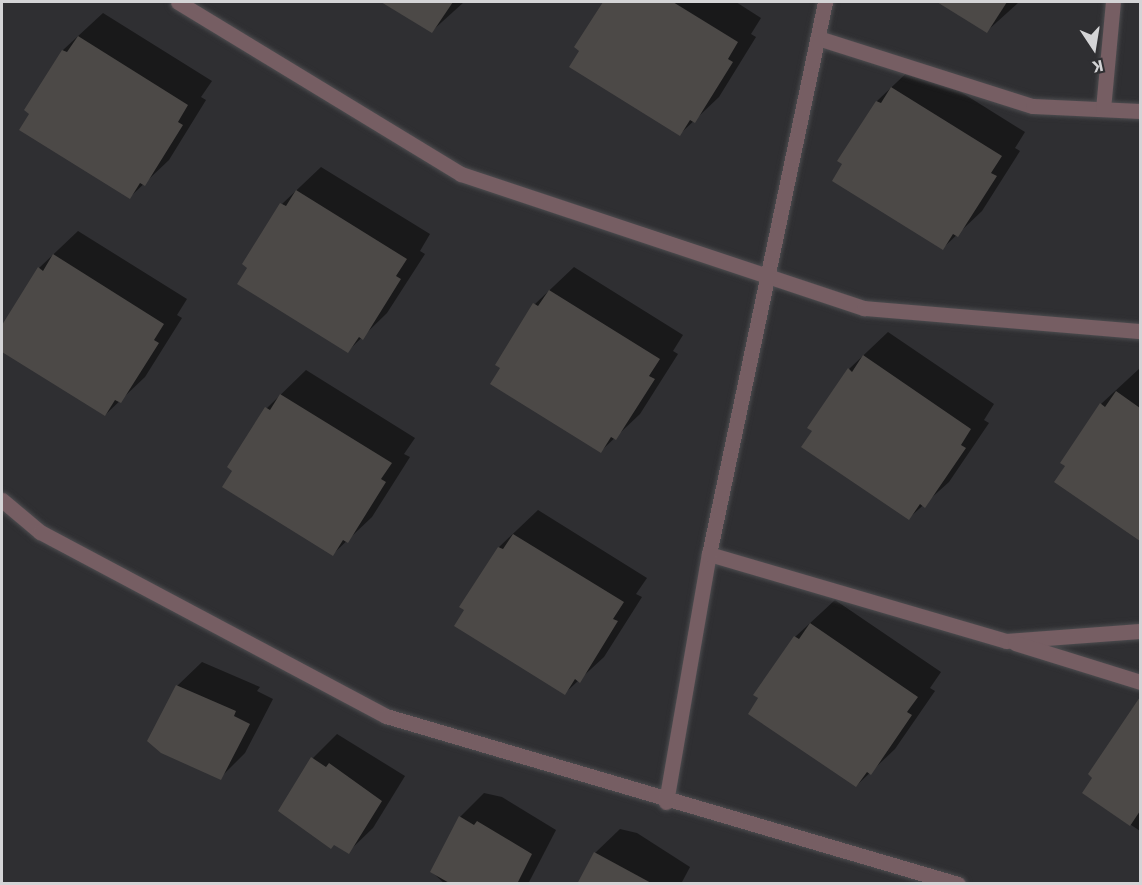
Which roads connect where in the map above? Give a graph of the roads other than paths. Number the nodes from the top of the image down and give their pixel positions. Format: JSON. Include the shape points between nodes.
{"nodes":[{"id":1,"x":178,"y":2,"type":"edge"},
{"id":2,"x":825,"y":2,"type":"edge"},
{"id":3,"x":1113,"y":2,"type":"edge"},
{"id":4,"x":818,"y":38,"type":"junction"},
{"id":5,"x":1104,"y":109,"type":"junction"},
{"id":6,"x":1140,"y":111,"type":"edge"},
{"id":7,"x":765,"y":275,"type":"junction"},
{"id":8,"x":1140,"y":331,"type":"edge"},
{"id":9,"x":2,"y":500,"type":"edge"},
{"id":10,"x":710,"y":554,"type":"junction"},
{"id":11,"x":1140,"y":632,"type":"edge"},
{"id":12,"x":1006,"y":641,"type":"junction"},
{"id":13,"x":1140,"y":682,"type":"edge"},
{"id":14,"x":666,"y":802,"type":"junction"},
{"id":15,"x":958,"y":884,"type":"edge"}],
"edges":[{"from":1,"to":7,"type":"street","via":[[460,174]]},
{"from":2,"to":4,"type":"street"},
{"from":3,"to":5,"type":"street"},
{"from":4,"to":5,"type":"street","via":[[1033,106]]},
{"from":4,"to":7,"type":"street"},
{"from":5,"to":6,"type":"street"},
{"from":7,"to":8,"type":"street","via":[[864,308]]},
{"from":7,"to":10,"type":"street"},
{"from":9,"to":14,"type":"street","via":[[40,532],[386,716]]},
{"from":10,"to":12,"type":"street"},
{"from":10,"to":14,"type":"street"},
{"from":11,"to":12,"type":"street"},
{"from":12,"to":13,"type":"street"},
{"from":14,"to":15,"type":"street"}]}
